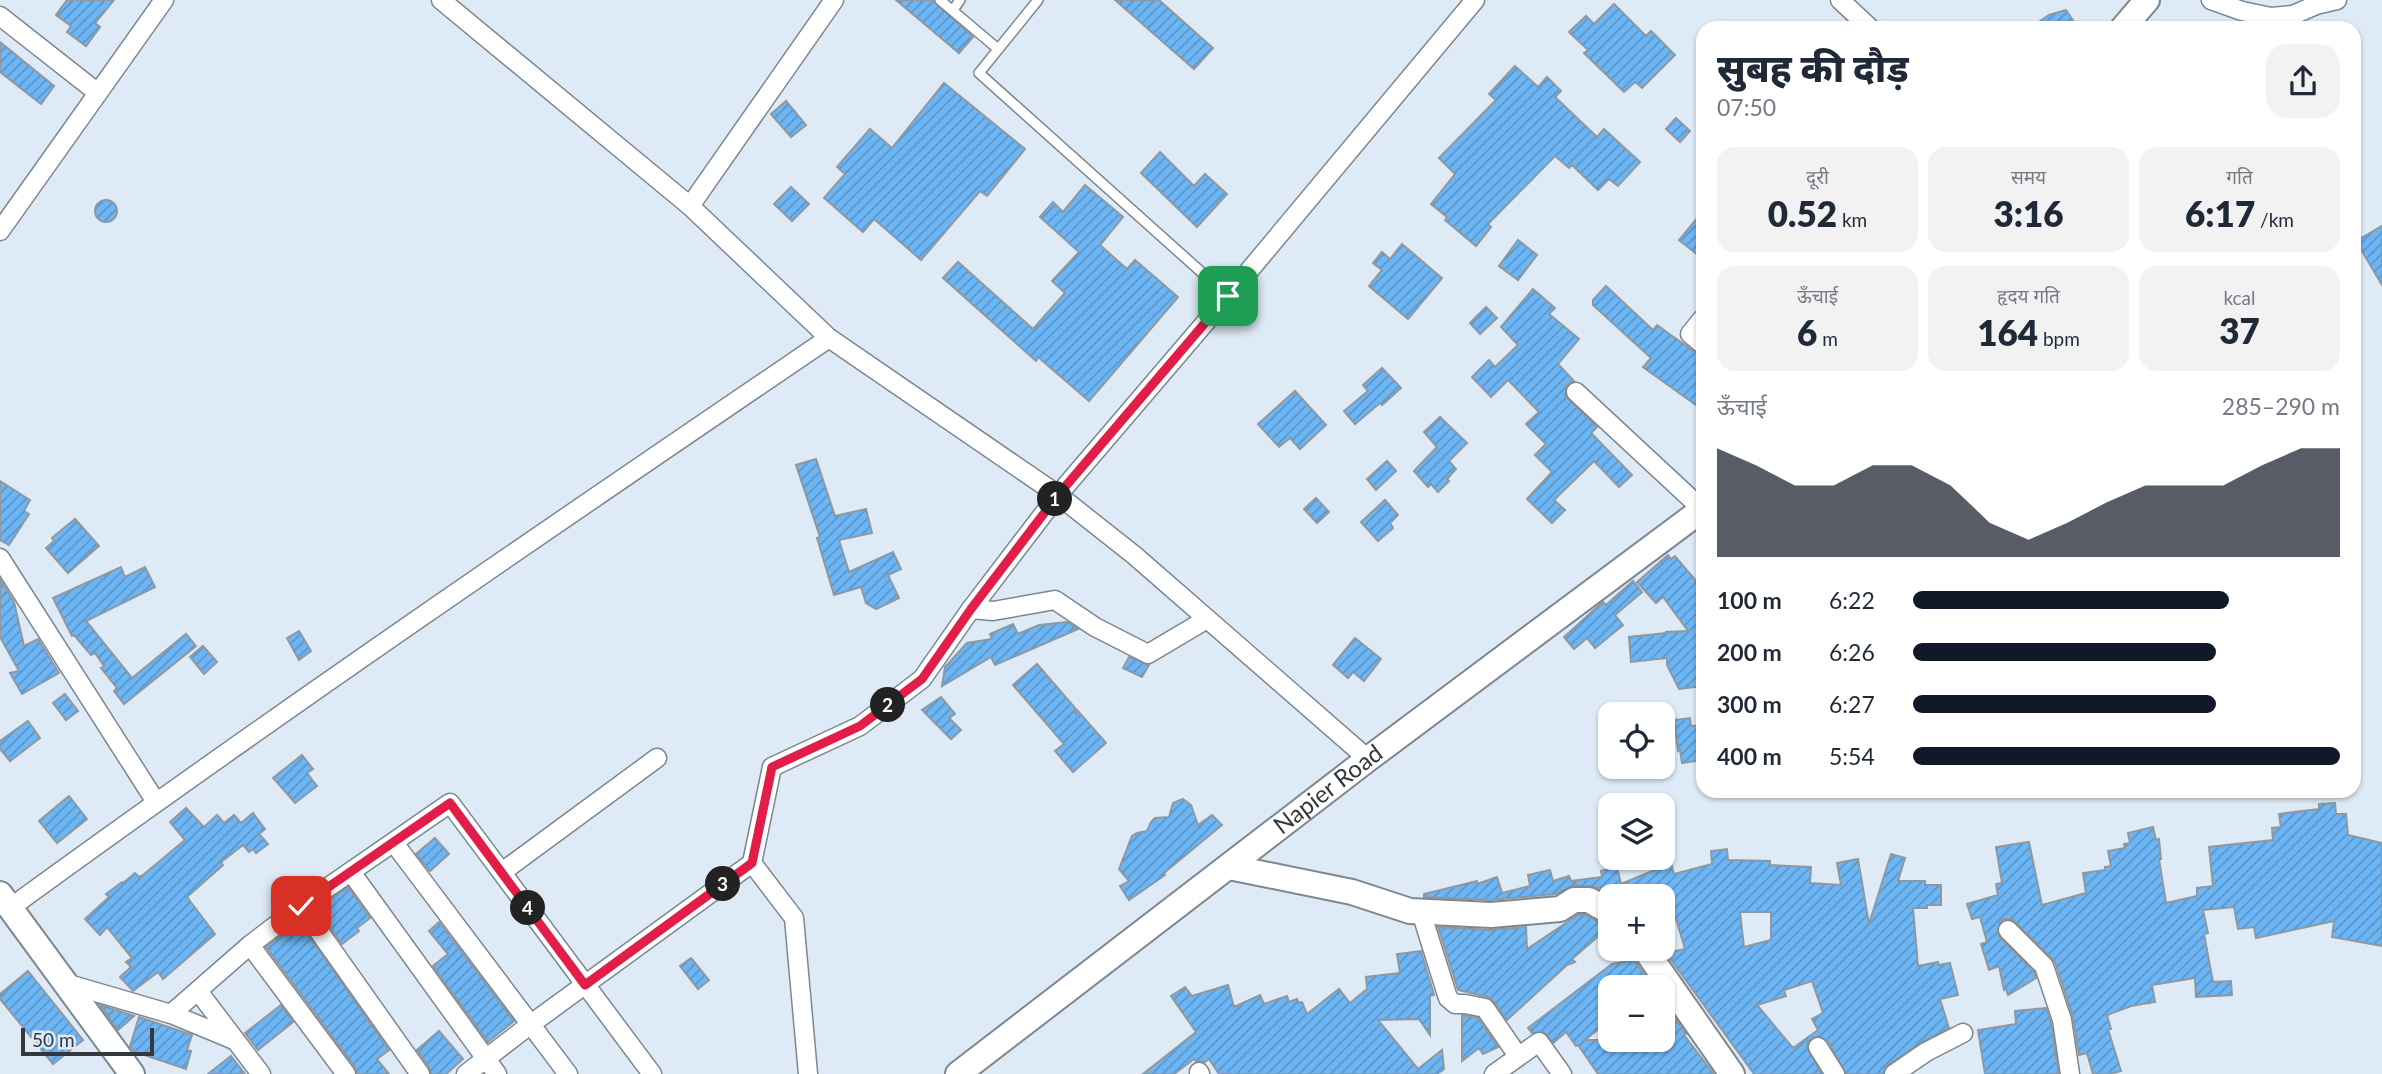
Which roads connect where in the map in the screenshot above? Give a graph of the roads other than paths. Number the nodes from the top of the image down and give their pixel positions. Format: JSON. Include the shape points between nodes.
{"nodes":[{"id":1,"x":164,"y":0,"type":"edge"},
{"id":2,"x":441,"y":0,"type":"edge"},
{"id":3,"x":834,"y":0,"type":"edge"},
{"id":4,"x":940,"y":0,"type":"edge"},
{"id":5,"x":960,"y":0,"type":"edge"},
{"id":6,"x":1038,"y":0,"type":"edge"},
{"id":7,"x":1475,"y":0,"type":"edge"},
{"id":8,"x":1840,"y":0,"type":"edge"},
{"id":9,"x":2147,"y":0,"type":"edge"},
{"id":10,"x":2211,"y":0,"type":"edge"},
{"id":11,"x":2337,"y":0,"type":"edge"},
{"id":12,"x":953,"y":10,"type":"junction"},
{"id":13,"x":0,"y":16,"type":"edge"},
{"id":14,"x":1862,"y":21,"type":"edge"},
{"id":15,"x":2129,"y":21,"type":"edge"},
{"id":16,"x":998,"y":49,"type":"junction"},
{"id":17,"x":98,"y":93,"type":"junction"},
{"id":18,"x":690,"y":206,"type":"junction"},
{"id":19,"x":0,"y":231,"type":"edge"},
{"id":20,"x":1228,"y":296,"type":"junction"},
{"id":21,"x":829,"y":338,"type":"junction"},
{"id":22,"x":1576,"y":392,"type":"dead end"},
{"id":23,"x":1058,"y":495,"type":"junction"},
{"id":24,"x":1696,"y":503,"type":"edge"},
{"id":25,"x":1696,"y":514,"type":"edge"},
{"id":26,"x":0,"y":558,"type":"edge"},
{"id":27,"x":971,"y":609,"type":"junction"},
{"id":28,"x":1207,"y":619,"type":"junction"},
{"id":29,"x":657,"y":758,"type":"dead end"},
{"id":30,"x":1368,"y":759,"type":"junction"},
{"id":31,"x":156,"y":802,"type":"junction"},
{"id":32,"x":394,"y":843,"type":"junction"},
{"id":33,"x":752,"y":863,"type":"junction"},
{"id":34,"x":1228,"y":867,"type":"junction"},
{"id":35,"x":351,"y":872,"type":"junction"},
{"id":36,"x":502,"y":873,"type":"junction"},
{"id":37,"x":1598,"y":905,"type":"edge"},
{"id":38,"x":3,"y":906,"type":"edge"},
{"id":39,"x":301,"y":906,"type":"junction"},
{"id":40,"x":1421,"y":912,"type":"junction"},
{"id":41,"x":2008,"y":930,"type":"dead end"},
{"id":42,"x":250,"y":945,"type":"junction"},
{"id":43,"x":1653,"y":961,"type":"edge"},
{"id":44,"x":65,"y":983,"type":"junction"},
{"id":45,"x":585,"y":985,"type":"junction"},
{"id":46,"x":198,"y":991,"type":"junction"},
{"id":47,"x":169,"y":1013,"type":"junction"},
{"id":48,"x":531,"y":1024,"type":"junction"},
{"id":49,"x":1963,"y":1033,"type":"dead end"},
{"id":50,"x":235,"y":1040,"type":"junction"},
{"id":51,"x":1818,"y":1047,"type":"dead end"},
{"id":52,"x":1518,"y":1056,"type":"junction"},
{"id":53,"x":486,"y":1059,"type":"junction"},
{"id":54,"x":132,"y":1074,"type":"edge"},
{"id":55,"x":261,"y":1074,"type":"edge"},
{"id":56,"x":346,"y":1074,"type":"edge"},
{"id":57,"x":420,"y":1074,"type":"edge"},
{"id":58,"x":467,"y":1074,"type":"edge"},
{"id":59,"x":497,"y":1074,"type":"edge"},
{"id":60,"x":568,"y":1074,"type":"edge"},
{"id":61,"x":652,"y":1074,"type":"edge"},
{"id":62,"x":808,"y":1074,"type":"edge"},
{"id":63,"x":958,"y":1074,"type":"edge"},
{"id":64,"x":1494,"y":1074,"type":"edge"},
{"id":65,"x":1562,"y":1074,"type":"edge"},
{"id":66,"x":1732,"y":1074,"type":"edge"},
{"id":67,"x":1835,"y":1074,"type":"edge"},
{"id":68,"x":1894,"y":1074,"type":"edge"},
{"id":69,"x":2070,"y":1074,"type":"edge"}],
"edges":[{"from":1,"to":17,"type":"street"},
{"from":2,"to":18,"type":"street"},
{"from":3,"to":18,"type":"street"},
{"from":4,"to":12,"type":"lane"},
{"from":5,"to":12,"type":"lane"},
{"from":6,"to":16,"type":"lane"},
{"from":7,"to":20,"type":"street"},
{"from":8,"to":14,"type":"street"},
{"from":9,"to":15,"type":"street"},
{"from":10,"to":11,"type":"street","via":[[2271,17]]},
{"from":12,"to":16,"type":"lane"},
{"from":13,"to":17,"type":"street"},
{"from":16,"to":20,"type":"lane","via":[[979,73]]},
{"from":17,"to":19,"type":"street"},
{"from":18,"to":21,"type":"street"},
{"from":20,"to":23,"type":"street"},
{"from":21,"to":23,"type":"street"},
{"from":21,"to":31,"type":"street"},
{"from":22,"to":24,"type":"street"},
{"from":23,"to":27,"type":"street"},
{"from":23,"to":28,"type":"street"},
{"from":25,"to":30,"type":"street","name":"Napier Road"},
{"from":26,"to":31,"type":"street"},
{"from":27,"to":28,"type":"street","via":[[993,611],[1055,600],[1096,628],[1148,654]]},
{"from":27,"to":33,"type":"street","via":[[922,679],[860,726],[772,767]]},
{"from":28,"to":30,"type":"street"},
{"from":29,"to":36,"type":"street"},
{"from":30,"to":34,"type":"street","name":"Napier Road"},
{"from":31,"to":38,"type":"street"},
{"from":32,"to":35,"type":"street"},
{"from":32,"to":36,"type":"street","via":[[450,803]]},
{"from":32,"to":48,"type":"street"},
{"from":33,"to":45,"type":"street"},
{"from":33,"to":62,"type":"street","via":[[794,918]]},
{"from":34,"to":40,"type":"street","via":[[1352,892]]},
{"from":34,"to":63,"type":"street","name":"Napier Road"},
{"from":35,"to":39,"type":"street"},
{"from":35,"to":53,"type":"street"},
{"from":36,"to":45,"type":"street"},
{"from":37,"to":40,"type":"street","via":[[1574,900],[1560,909],[1491,915]]},
{"from":38,"to":44,"type":"street"},
{"from":39,"to":42,"type":"street"},
{"from":39,"to":57,"type":"street"},
{"from":40,"to":52,"type":"street","via":[[1448,998],[1455,1004],[1485,1008]]},
{"from":41,"to":69,"type":"street","via":[[2044,966],[2062,1020]]},
{"from":42,"to":46,"type":"street"},
{"from":42,"to":56,"type":"street"},
{"from":43,"to":66,"type":"street"},
{"from":44,"to":47,"type":"street"},
{"from":44,"to":54,"type":"street"},
{"from":45,"to":48,"type":"street"},
{"from":45,"to":61,"type":"street"},
{"from":46,"to":47,"type":"street"},
{"from":46,"to":50,"type":"street"},
{"from":47,"to":50,"type":"street"},
{"from":48,"to":53,"type":"street"},
{"from":48,"to":60,"type":"street"},
{"from":49,"to":68,"type":"street"},
{"from":50,"to":55,"type":"street"},
{"from":51,"to":67,"type":"street"},
{"from":52,"to":64,"type":"street"},
{"from":52,"to":65,"type":"street","via":[[1539,1042]]},
{"from":53,"to":58,"type":"street"},
{"from":53,"to":59,"type":"street"}]}
